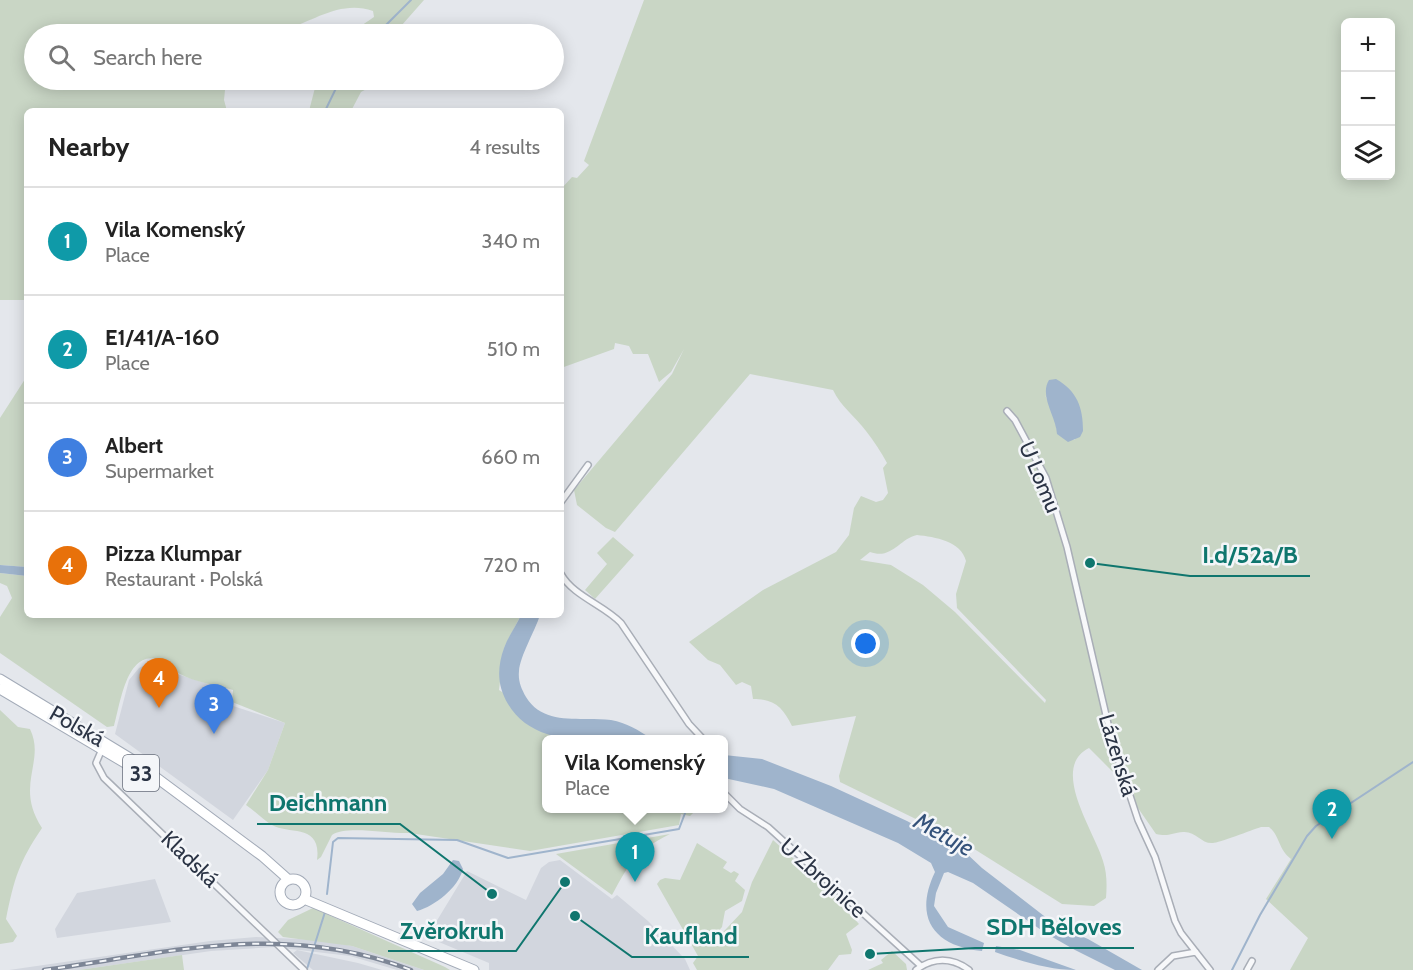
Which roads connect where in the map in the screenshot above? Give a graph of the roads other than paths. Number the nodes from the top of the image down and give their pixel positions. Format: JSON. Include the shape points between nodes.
{"nodes":[{"id":1,"x":1007,"y":411,"type":"dead end"},
{"id":2,"x":588,"y":465,"type":"dead end"},
{"id":3,"x":564,"y":498,"type":"edge"},
{"id":4,"x":1066,"y":547,"type":"joint"},
{"id":5,"x":564,"y":578,"type":"edge"},
{"id":6,"x":0,"y":679,"type":"edge"},
{"id":7,"x":0,"y":689,"type":"edge"},
{"id":8,"x":700,"y":735,"type":"edge"},
{"id":9,"x":104,"y":746,"type":"junction"},
{"id":10,"x":728,"y":798,"type":"edge"},
{"id":11,"x":286,"y":882,"type":"junction"},
{"id":12,"x":305,"y":895,"type":"junction"},
{"id":13,"x":1196,"y":952,"type":"junction"},
{"id":14,"x":1252,"y":961,"type":"dead end"},
{"id":15,"x":918,"y":968,"type":"edge"},
{"id":16,"x":304,"y":970,"type":"edge"},
{"id":17,"x":474,"y":970,"type":"edge"},
{"id":18,"x":969,"y":970,"type":"edge"},
{"id":19,"x":1158,"y":970,"type":"edge"},
{"id":20,"x":1210,"y":970,"type":"edge"},
{"id":21,"x":1247,"y":970,"type":"edge"}],
"edges":[{"from":1,"to":4,"type":"street","name":"U Lomu","via":[[1046,478]]},
{"from":2,"to":3,"type":"street"},
{"from":4,"to":13,"type":"street","name":"Lázeňská","via":[[1116,753],[1175,921]]},
{"from":5,"to":8,"type":"street","via":[[621,623]]},
{"from":6,"to":9,"type":"main road","name":"Polská","number":"33"},
{"from":7,"to":9,"type":"main road","name":"Polská","number":"33"},
{"from":9,"to":11,"type":"main road","name":"Polská","number":"33","via":[[262,856]]},
{"from":9,"to":16,"type":"street","name":"Kladská","via":[[96,764],[104,778]]},
{"from":10,"to":15,"type":"street","name":"U Zbrojnice","via":[[768,827]]},
{"from":11,"to":12,"type":"main road","via":[[300,880]]},
{"from":11,"to":12,"type":"main road","via":[[280,892],[287,903],[296,905]]},
{"from":12,"to":17,"type":"main road"},
{"from":13,"to":19,"type":"street","via":[[1173,956]]},
{"from":13,"to":20,"type":"street","name":"Lázeňská"},
{"from":14,"to":21,"type":"street"},
{"from":15,"to":18,"type":"street","via":[[946,960]]}]}
